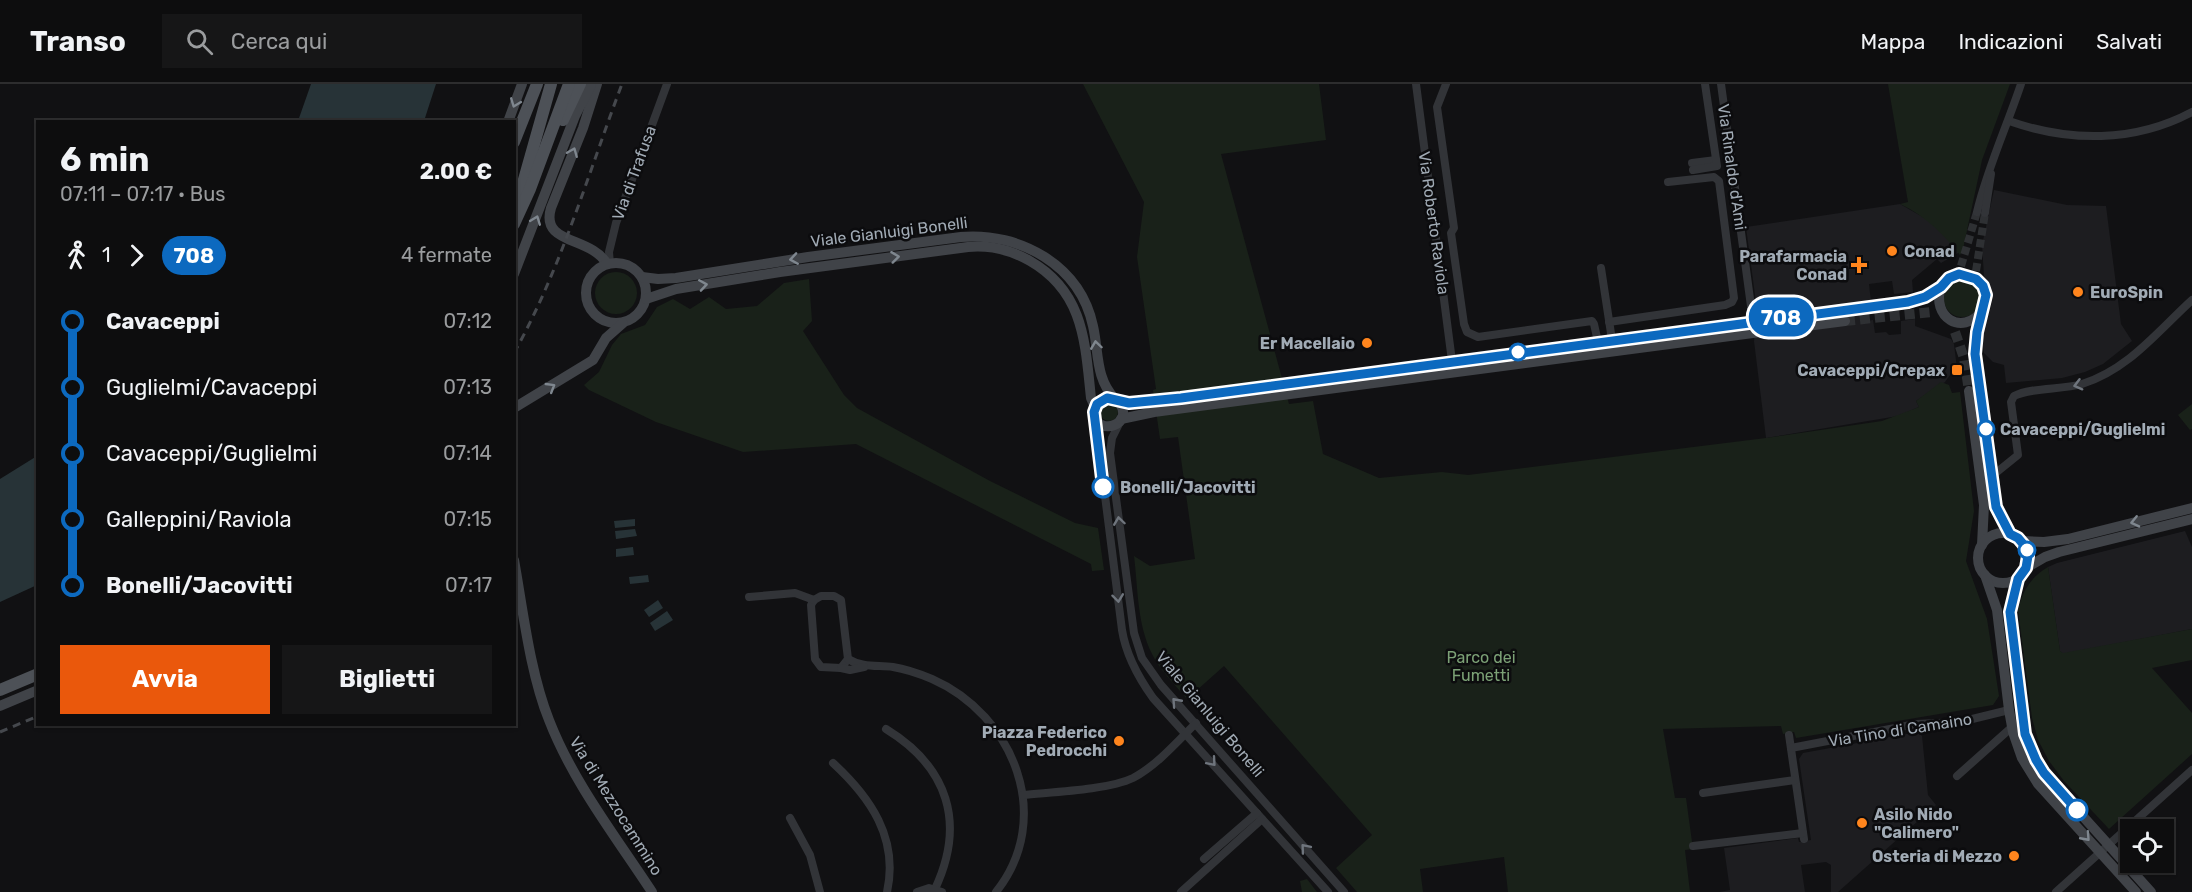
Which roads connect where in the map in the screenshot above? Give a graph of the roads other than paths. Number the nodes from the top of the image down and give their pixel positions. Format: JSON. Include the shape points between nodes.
{"nodes":[{"id":1,"x":522,"y":84,"type":"edge"},
{"id":2,"x":537,"y":84,"type":"edge"},
{"id":3,"x":551,"y":84,"type":"edge"},
{"id":4,"x":569,"y":84,"type":"edge"},
{"id":5,"x":580,"y":84,"type":"edge"},
{"id":6,"x":591,"y":84,"type":"edge"},
{"id":7,"x":597,"y":84,"type":"edge"},
{"id":8,"x":667,"y":84,"type":"edge"},
{"id":9,"x":1416,"y":84,"type":"edge"},
{"id":10,"x":1705,"y":84,"type":"edge"},
{"id":11,"x":1721,"y":84,"type":"edge"},
{"id":12,"x":2021,"y":84,"type":"edge"},
{"id":13,"x":1443,"y":85,"type":"edge"},
{"id":14,"x":2192,"y":112,"type":"edge"},
{"id":15,"x":509,"y":120,"type":"edge"},
{"id":16,"x":2009,"y":120,"type":"junction"},
{"id":17,"x":516,"y":137,"type":"edge"},
{"id":18,"x":1692,"y":167,"type":"dead end"},
{"id":19,"x":1668,"y":182,"type":"dead end"},
{"id":20,"x":530,"y":189,"type":"junction"},
{"id":21,"x":516,"y":209,"type":"edge"},
{"id":22,"x":1981,"y":212,"type":"tunnel mouth"},
{"id":23,"x":516,"y":220,"type":"edge"},
{"id":24,"x":609,"y":264,"type":"junction"},
{"id":25,"x":1960,"y":266,"type":"tunnel mouth"},
{"id":26,"x":1601,"y":268,"type":"dead end"},
{"id":27,"x":516,"y":269,"type":"edge"},
{"id":28,"x":1952,"y":276,"type":"junction"},
{"id":29,"x":642,"y":277,"type":"junction"},
{"id":30,"x":1941,"y":287,"type":"junction"},
{"id":31,"x":1929,"y":295,"type":"tunnel mouth"},
{"id":32,"x":646,"y":299,"type":"junction"},
{"id":33,"x":2192,"y":300,"type":"edge"},
{"id":34,"x":1843,"y":309,"type":"tunnel mouth"},
{"id":35,"x":1983,"y":310,"type":"junction"},
{"id":36,"x":1951,"y":320,"type":"junction"},
{"id":37,"x":1753,"y":321,"type":"junction"},
{"id":38,"x":1845,"y":321,"type":"tunnel mouth"},
{"id":39,"x":1609,"y":322,"type":"junction"},
{"id":40,"x":623,"y":323,"type":"junction"},
{"id":41,"x":1978,"y":326,"type":"tunnel mouth"},
{"id":42,"x":1955,"y":332,"type":"tunnel mouth"},
{"id":43,"x":1612,"y":340,"type":"junction"},
{"id":44,"x":1598,"y":342,"type":"junction"},
{"id":45,"x":1452,"y":361,"type":"junction"},
{"id":46,"x":1287,"y":389,"type":"junction"},
{"id":47,"x":1981,"y":389,"type":"tunnel mouth"},
{"id":48,"x":1969,"y":391,"type":"tunnel mouth"},
{"id":49,"x":1116,"y":400,"type":"junction"},
{"id":50,"x":1154,"y":407,"type":"junction"},
{"id":51,"x":517,"y":408,"type":"edge"},
{"id":52,"x":1095,"y":411,"type":"junction"},
{"id":53,"x":1121,"y":419,"type":"junction"},
{"id":54,"x":1992,"y":477,"type":"junction"},
{"id":55,"x":2192,"y":508,"type":"edge"},
{"id":56,"x":2192,"y":519,"type":"edge"},
{"id":57,"x":2010,"y":534,"type":"junction"},
{"id":58,"x":2021,"y":541,"type":"junction"},
{"id":59,"x":1982,"y":545,"type":"junction"},
{"id":60,"x":2026,"y":568,"type":"junction"},
{"id":61,"x":516,"y":571,"type":"edge"},
{"id":62,"x":1985,"y":575,"type":"junction"},
{"id":63,"x":2018,"y":579,"type":"junction"},
{"id":64,"x":749,"y":597,"type":"dead end"},
{"id":65,"x":814,"y":600,"type":"junction"},
{"id":66,"x":849,"y":659,"type":"junction"},
{"id":67,"x":866,"y":666,"type":"junction"},
{"id":68,"x":841,"y":668,"type":"junction"},
{"id":69,"x":36,"y":675,"type":"edge"},
{"id":70,"x":0,"y":690,"type":"edge"},
{"id":71,"x":36,"y":691,"type":"edge"},
{"id":72,"x":0,"y":706,"type":"edge"},
{"id":73,"x":2009,"y":710,"type":"junction"},
{"id":74,"x":1196,"y":723,"type":"junction"},
{"id":75,"x":2012,"y":727,"type":"junction"},
{"id":76,"x":886,"y":729,"type":"dead end"},
{"id":77,"x":1185,"y":734,"type":"junction"},
{"id":78,"x":1789,"y":735,"type":"dead end"},
{"id":79,"x":1791,"y":748,"type":"junction"},
{"id":80,"x":833,"y":763,"type":"dead end"},
{"id":81,"x":2192,"y":770,"type":"edge"},
{"id":82,"x":1957,"y":776,"type":"dead end"},
{"id":83,"x":1795,"y":780,"type":"junction"},
{"id":84,"x":1703,"y":793,"type":"dead end"},
{"id":85,"x":1023,"y":795,"type":"junction"},
{"id":86,"x":1259,"y":816,"type":"junction"},
{"id":87,"x":790,"y":818,"type":"dead end"},
{"id":88,"x":1693,"y":846,"type":"dead end"},
{"id":89,"x":2105,"y":849,"type":"junction"},
{"id":90,"x":1204,"y":859,"type":"dead end"},
{"id":91,"x":939,"y":891,"type":"edge"},
{"id":92,"x":652,"y":892,"type":"edge"},
{"id":93,"x":820,"y":892,"type":"edge"},
{"id":94,"x":887,"y":892,"type":"edge"},
{"id":95,"x":917,"y":892,"type":"edge"},
{"id":96,"x":996,"y":892,"type":"edge"},
{"id":97,"x":1182,"y":892,"type":"edge"},
{"id":98,"x":1328,"y":892,"type":"edge"},
{"id":99,"x":1344,"y":892,"type":"edge"},
{"id":100,"x":2056,"y":892,"type":"edge"},
{"id":101,"x":2136,"y":892,"type":"edge"},
{"id":102,"x":2151,"y":892,"type":"edge"}],
"edges":[{"from":1,"to":15,"type":"street","one_way":true},
{"from":2,"to":17,"type":"main road"},
{"from":3,"to":21,"type":"main road"},
{"from":4,"to":20,"type":"main road"},
{"from":5,"to":20,"type":"main road"},
{"from":27,"to":6,"type":"street","one_way":true},
{"from":24,"to":7,"type":"street","one_way":true,"via":[[596,251],[556,233],[550,226],[549,211]]},
{"from":8,"to":24,"type":"street","name":"Via di Trafusa","via":[[616,223]]},
{"from":9,"to":45,"type":"street","name":"Via Roberto Raviola"},
{"from":10,"to":18,"type":"street","via":[[1716,160]]},
{"from":11,"to":37,"type":"street","name":"Via Rinaldo d'Ami"},
{"from":12,"to":16,"type":"street"},
{"from":13,"to":44,"type":"street","via":[[1437,107],[1467,332],[1478,337],[1592,321]]},
{"from":14,"to":16,"type":"street","via":[[2159,126],[2107,136],[2056,134]]},
{"from":16,"to":22,"type":"street"},
{"from":19,"to":39,"type":"street","via":[[1714,177],[1719,181],[1734,298],[1729,304]]},
{"from":20,"to":23,"type":"main road"},
{"from":24,"to":29,"type":"street","via":[[630,266]]},
{"from":24,"to":40,"type":"street","via":[[598,269],[588,281],[587,302],[603,321]]},
{"from":25,"to":28,"type":"street"},
{"from":26,"to":39,"type":"street"},
{"from":28,"to":30,"type":"street"},
{"from":28,"to":35,"type":"street","via":[[1976,275],[1986,295]]},
{"from":29,"to":32,"type":"street"},
{"from":49,"to":29,"type":"street","name":"Viale Gianluigi Bonelli","one_way":true,"via":[[1102,380],[1092,318],[1077,289],[1044,255],[1006,239],[961,237],[676,278]]},
{"from":30,"to":31,"type":"street"},
{"from":30,"to":36,"type":"street","via":[[1936,311]]},
{"from":32,"to":40,"type":"street","via":[[638,314]]},
{"from":32,"to":52,"type":"street","name":"Viale Gianluigi Bonelli","one_way":true,"via":[[676,289],[790,270],[968,247],[998,249],[1039,266],[1069,297],[1082,331]]},
{"from":33,"to":54,"type":"street","one_way":true,"via":[[2113,371],[2083,384],[2012,397],[2018,455]]},
{"from":34,"to":37,"type":"street"},
{"from":35,"to":36,"type":"street","via":[[1969,322]]},
{"from":35,"to":41,"type":"street"},
{"from":36,"to":42,"type":"street"},
{"from":37,"to":43,"type":"street"},
{"from":38,"to":46,"type":"street"},
{"from":39,"to":43,"type":"street"},
{"from":51,"to":40,"type":"street","one_way":true,"via":[[597,356],[606,338]]},
{"from":43,"to":44,"type":"street"},
{"from":44,"to":45,"type":"street"},
{"from":45,"to":46,"type":"street"},
{"from":46,"to":50,"type":"street"},
{"from":47,"to":54,"type":"street"},
{"from":48,"to":59,"type":"street","via":[[1984,504]]},
{"from":49,"to":50,"type":"street"},
{"from":49,"to":52,"type":"street","via":[[1103,399]]},
{"from":49,"to":53,"type":"street","via":[[1123,410]]},
{"from":50,"to":53,"type":"street"},
{"from":52,"to":53,"type":"street","via":[[1100,423],[1109,426]]},
{"from":52,"to":77,"type":"street","name":"Viale Gianluigi Bonelli","one_way":true,"via":[[1125,645],[1146,688]]},
{"from":74,"to":53,"type":"street","name":"Viale Gianluigi Bonelli","one_way":true,"via":[[1151,672],[1135,638],[1110,453]]},
{"from":54,"to":57,"type":"street","via":[[1996,509]]},
{"from":55,"to":58,"type":"street","one_way":true,"via":[[2068,538]]},
{"from":56,"to":60,"type":"street","via":[[2059,552]]},
{"from":57,"to":58,"type":"street"},
{"from":57,"to":59,"type":"street","via":[[1995,535]]},
{"from":58,"to":60,"type":"street","via":[[2028,554]]},
{"from":59,"to":62,"type":"street","via":[[1978,560]]},
{"from":60,"to":63,"type":"street"},
{"from":61,"to":92,"type":"street","name":"Via di Mezzocammino","via":[[540,692],[558,742]]},
{"from":62,"to":63,"type":"street","via":[[2001,583]]},
{"from":62,"to":73,"type":"street","via":[[1998,616]]},
{"from":63,"to":89,"type":"street","via":[[2011,618],[2025,734],[2044,773]]},
{"from":64,"to":65,"type":"street","via":[[795,593]]},
{"from":65,"to":66,"type":"street","via":[[831,596],[841,600]]},
{"from":65,"to":68,"type":"street","via":[[811,610],[816,662],[824,668]]},
{"from":66,"to":67,"type":"street"},
{"from":66,"to":68,"type":"street"},
{"from":67,"to":68,"type":"street"},
{"from":67,"to":85,"type":"street","via":[[893,667],[921,675],[969,702],[1005,743]]},
{"from":69,"to":70,"type":"main road"},
{"from":71,"to":72,"type":"street"},
{"from":73,"to":75,"type":"street"},
{"from":73,"to":79,"type":"street","name":"Via Tino di Camaino","via":[[1960,722],[1916,724]]},
{"from":74,"to":77,"type":"street"},
{"from":99,"to":74,"type":"street","name":"Viale Gianluigi Bonelli","one_way":true},
{"from":75,"to":82,"type":"street"},
{"from":75,"to":89,"type":"street","one_way":true,"via":[[2022,758],[2038,784]]},
{"from":76,"to":91,"type":"street","via":[[926,761],[945,798],[950,844]]},
{"from":77,"to":85,"type":"street","via":[[1138,775],[1122,782]]},
{"from":77,"to":86,"type":"street","name":"Viale Gianluigi Bonelli","one_way":true},
{"from":78,"to":79,"type":"street"},
{"from":79,"to":83,"type":"street"},
{"from":80,"to":94,"type":"street","via":[[862,792],[881,823],[889,853]]},
{"from":81,"to":89,"type":"street"},
{"from":83,"to":84,"type":"street"},
{"from":83,"to":88,"type":"street","via":[[1803,836]]},
{"from":85,"to":96,"type":"street","via":[[1019,851],[1011,872]]},
{"from":86,"to":90,"type":"street"},
{"from":86,"to":97,"type":"street"},
{"from":86,"to":98,"type":"street","name":"Viale Gianluigi Bonelli"},
{"from":87,"to":93,"type":"street","via":[[812,860]]},
{"from":89,"to":100,"type":"street"},
{"from":89,"to":101,"type":"street"},
{"from":89,"to":102,"type":"street"},
{"from":91,"to":95,"type":"street"}]}
